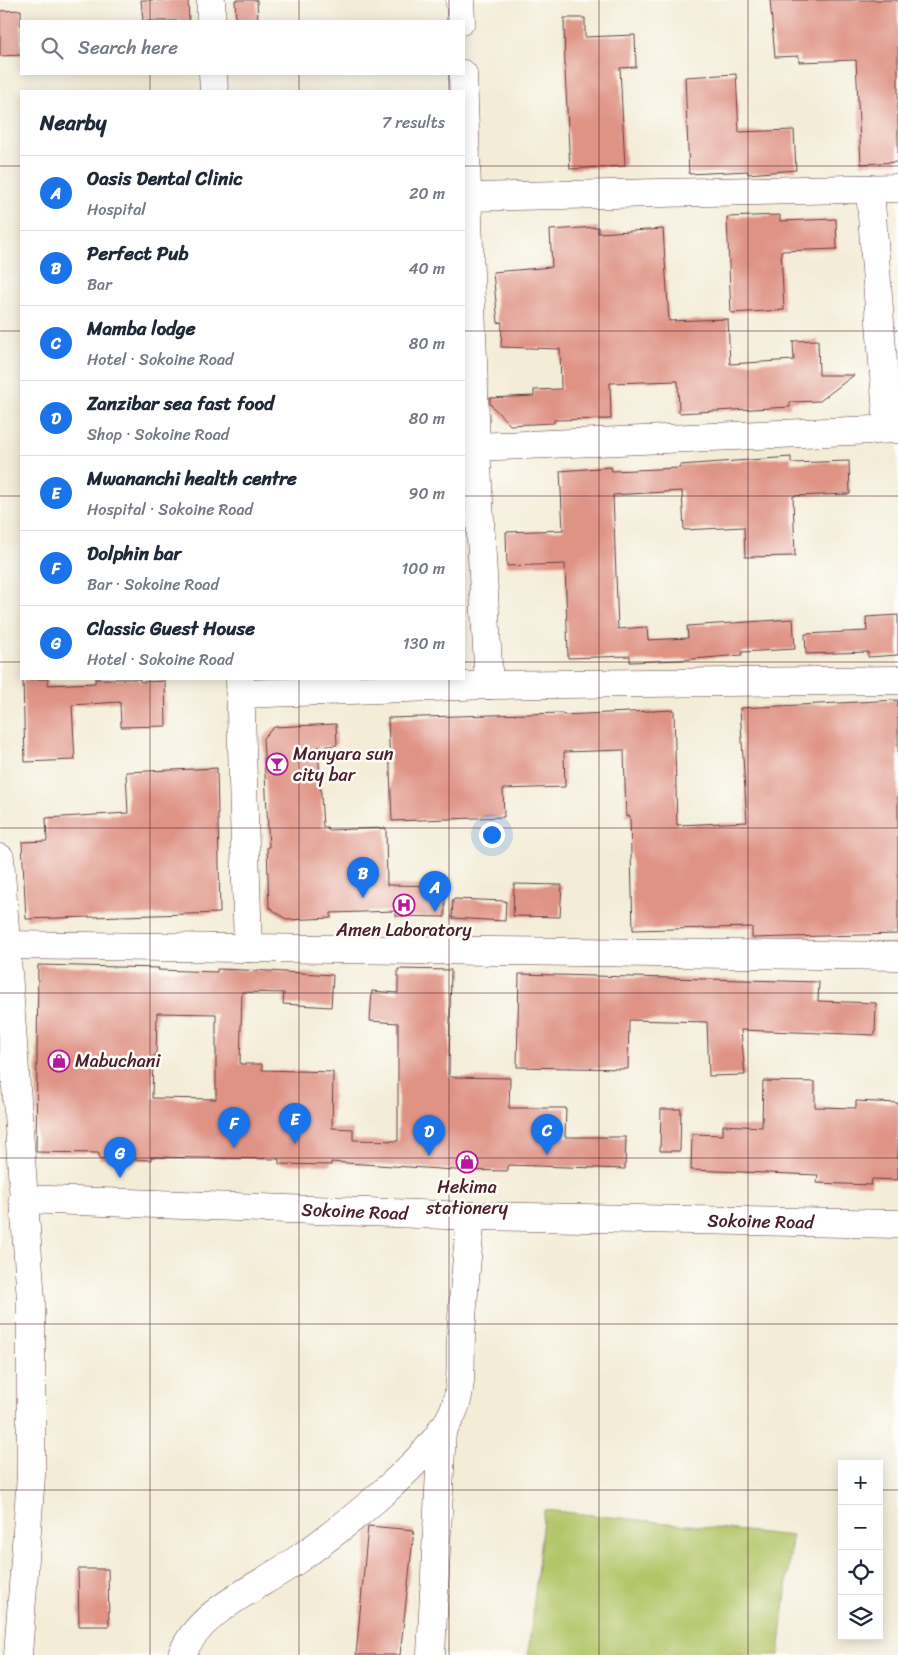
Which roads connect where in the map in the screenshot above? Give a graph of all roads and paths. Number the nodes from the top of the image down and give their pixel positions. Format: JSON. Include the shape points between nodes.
{"nodes":[{"id":1,"x":211,"y":0,"type":"edge"},
{"id":2,"x":460,"y":0,"type":"edge"},
{"id":3,"x":211,"y":20,"type":"edge"},
{"id":4,"x":461,"y":20,"type":"edge"},
{"id":5,"x":213,"y":75,"type":"edge"},
{"id":6,"x":463,"y":75,"type":"edge"},
{"id":7,"x":214,"y":90,"type":"edge"},
{"id":8,"x":464,"y":90,"type":"edge"},
{"id":9,"x":465,"y":123,"type":"edge"},
{"id":10,"x":898,"y":188,"type":"edge"},
{"id":11,"x":870,"y":189,"type":"junction"},
{"id":12,"x":468,"y":197,"type":"junction"},
{"id":13,"x":893,"y":429,"type":"edge"},
{"id":14,"x":476,"y":447,"type":"junction"},
{"id":15,"x":898,"y":680,"type":"edge"},
{"id":16,"x":489,"y":685,"type":"junction"},
{"id":17,"x":240,"y":687,"type":"edge"},
{"id":18,"x":0,"y":858,"type":"edge"},
{"id":19,"x":6,"y":945,"type":"junction"},
{"id":20,"x":248,"y":948,"type":"junction"},
{"id":21,"x":898,"y":956,"type":"edge"},
{"id":22,"x":23,"y":1199,"type":"junction"},
{"id":23,"x":471,"y":1216,"type":"junction"},
{"id":24,"x":898,"y":1224,"type":"edge"},
{"id":25,"x":442,"y":1429,"type":"junction"},
{"id":26,"x":18,"y":1655,"type":"edge"},
{"id":27,"x":182,"y":1655,"type":"edge"},
{"id":28,"x":431,"y":1655,"type":"edge"}],
"edges":[{"from":1,"to":3,"type":"street"},
{"from":2,"to":4,"type":"street"},
{"from":5,"to":7,"type":"street"},
{"from":6,"to":8,"type":"street"},
{"from":9,"to":12,"type":"street"},
{"from":10,"to":11,"type":"street"},
{"from":11,"to":12,"type":"street"},
{"from":11,"to":13,"type":"street"},
{"from":12,"to":14,"type":"street"},
{"from":13,"to":14,"type":"street"},
{"from":14,"to":16,"type":"street"},
{"from":15,"to":16,"type":"street"},
{"from":16,"to":17,"type":"street"},
{"from":17,"to":20,"type":"street"},
{"from":18,"to":19,"type":"street"},
{"from":19,"to":20,"type":"street"},
{"from":19,"to":22,"type":"street"},
{"from":20,"to":21,"type":"street"},
{"from":22,"to":23,"type":"street","name":"Sokoine Road"},
{"from":22,"to":26,"type":"street","via":[[31,1300],[31,1475]]},
{"from":23,"to":24,"type":"street","name":"Sokoine Road"},
{"from":23,"to":25,"type":"street","via":[[459,1391],[453,1412]]},
{"from":25,"to":27,"type":"street","via":[[416,1461],[370,1503],[294,1562],[228,1604],[201,1626]]},
{"from":25,"to":28,"type":"street"}]}
